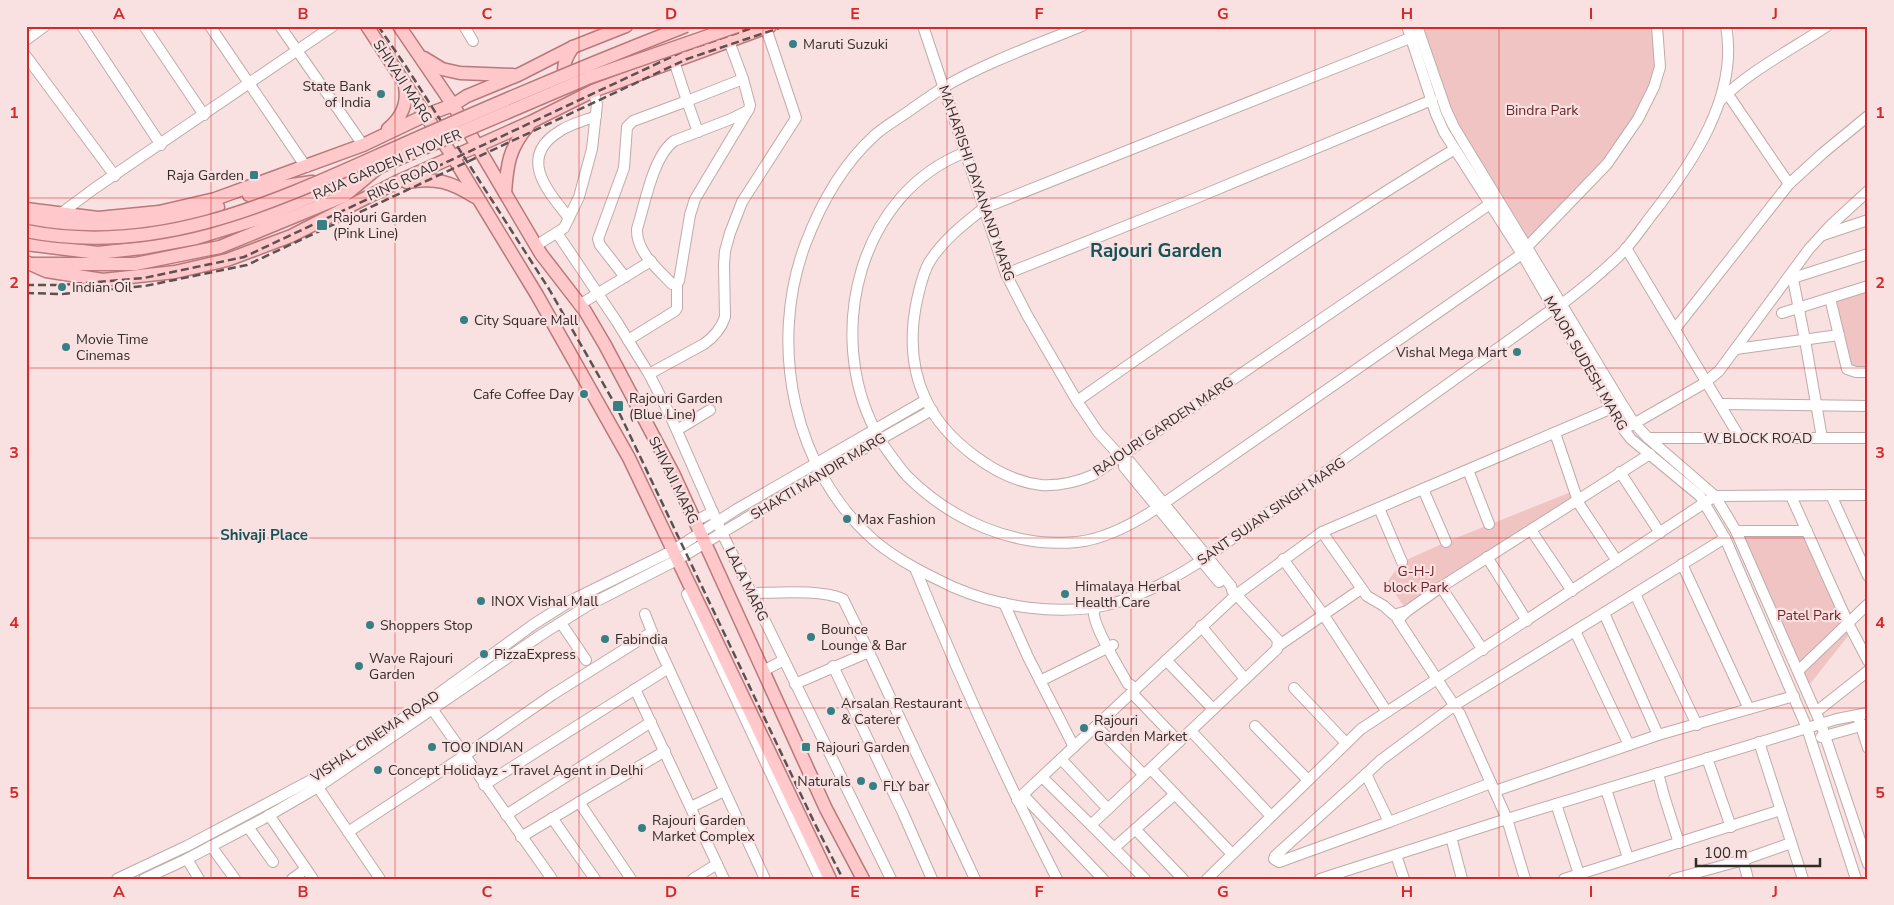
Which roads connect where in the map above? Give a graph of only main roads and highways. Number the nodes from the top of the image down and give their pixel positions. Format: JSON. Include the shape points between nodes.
{"nodes":[{"id":1,"x":367,"y":26,"type":"edge"},
{"id":2,"x":399,"y":26,"type":"edge"},
{"id":3,"x":626,"y":26,"type":"edge"},
{"id":4,"x":686,"y":26,"type":"edge"},
{"id":5,"x":737,"y":26,"type":"edge"},
{"id":6,"x":768,"y":27,"type":"edge"},
{"id":7,"x":573,"y":47,"type":"junction"},
{"id":8,"x":420,"y":56,"type":"junction"},
{"id":9,"x":518,"y":75,"type":"junction"},
{"id":10,"x":404,"y":82,"type":"junction"},
{"id":11,"x":592,"y":91,"type":"junction"},
{"id":12,"x":453,"y":105,"type":"junction"},
{"id":13,"x":426,"y":115,"type":"junction"},
{"id":14,"x":531,"y":122,"type":"junction"},
{"id":15,"x":381,"y":136,"type":"junction"},
{"id":16,"x":477,"y":146,"type":"junction"},
{"id":17,"x":453,"y":157,"type":"junction"},
{"id":18,"x":380,"y":167,"type":"junction"},
{"id":19,"x":318,"y":181,"type":"junction"},
{"id":20,"x":391,"y":185,"type":"junction"},
{"id":21,"x":505,"y":193,"type":"junction"},
{"id":22,"x":480,"y":200,"type":"junction"},
{"id":23,"x":26,"y":209,"type":"edge"},
{"id":24,"x":26,"y":219,"type":"edge"},
{"id":25,"x":26,"y":231,"type":"edge"},
{"id":26,"x":26,"y":244,"type":"edge"},
{"id":27,"x":29,"y":263,"type":"edge"},
{"id":28,"x":830,"y":879,"type":"edge"},
{"id":29,"x":863,"y":879,"type":"edge"}],
"edges":[{"from":1,"to":10,"type":"main road","name":"SHIVAJI MARG"},
{"from":2,"to":8,"type":"main road","name":"SHIVAJI MARG"},
{"from":3,"to":7,"type":"main road"},
{"from":4,"to":19,"type":"main road","name":"RAJA GARDEN FLYOVER","bridge":true,"via":[[586,65]]},
{"from":5,"to":18,"type":"main road","name":"RAJA GARDEN FLYOVER","bridge":true,"via":[[590,77]]},
{"from":6,"to":11,"type":"main road","name":"RING ROAD"},
{"from":7,"to":9,"type":"main road"},
{"from":7,"to":11,"type":"main road","via":[[565,58],[565,77],[574,89]]},
{"from":8,"to":9,"type":"main road","via":[[442,69],[460,73]]},
{"from":8,"to":12,"type":"main road","name":"SHIVAJI MARG"},
{"from":9,"to":12,"type":"main road"},
{"from":10,"to":13,"type":"main road","name":"SHIVAJI MARG"},
{"from":10,"to":15,"type":"main road","via":[[406,104],[398,121]]},
{"from":11,"to":14,"type":"main road","name":"RING ROAD"},
{"from":12,"to":13,"type":"main road"},
{"from":12,"to":16,"type":"main road","name":"SHIVAJI MARG"},
{"from":13,"to":15,"type":"main road"},
{"from":13,"to":17,"type":"main road","name":"SHIVAJI MARG"},
{"from":14,"to":16,"type":"main road","name":"RING ROAD"},
{"from":14,"to":21,"type":"main road","via":[[516,139],[510,154]]},
{"from":15,"to":23,"type":"main road","via":[[215,200],[159,212],[98,218]]},
{"from":16,"to":17,"type":"main road","name":"RING ROAD"},
{"from":16,"to":21,"type":"main road","name":"SHIVAJI MARG"},
{"from":17,"to":20,"type":"main road","name":"RING ROAD"},
{"from":17,"to":22,"type":"main road","name":"SHIVAJI MARG"},
{"from":18,"to":26,"type":"main road","name":"RAJA GARDEN FLYOVER","via":[[261,218],[196,238],[98,253]]},
{"from":18,"to":27,"type":"main road","via":[[344,196],[220,247],[135,264]]},
{"from":19,"to":24,"type":"main road","bridge":true,"via":[[266,190],[183,217],[148,224],[73,226]]},
{"from":19,"to":25,"type":"main road","name":"RAJA GARDEN FLYOVER","bridge":true,"via":[[258,207],[194,226],[142,236],[96,239]]},
{"from":20,"to":22,"type":"main road","via":[[423,179],[441,180]]},
{"from":20,"to":27,"type":"main road","name":"RING ROAD","via":[[291,236],[227,260],[175,272],[103,280],[46,271]]},
{"from":21,"to":29,"type":"main road","name":"SHIVAJI MARG","via":[[541,254],[610,353],[674,475],[826,810]]},
{"from":22,"to":28,"type":"main road","name":"SHIVAJI MARG","via":[[629,458]]}]}
